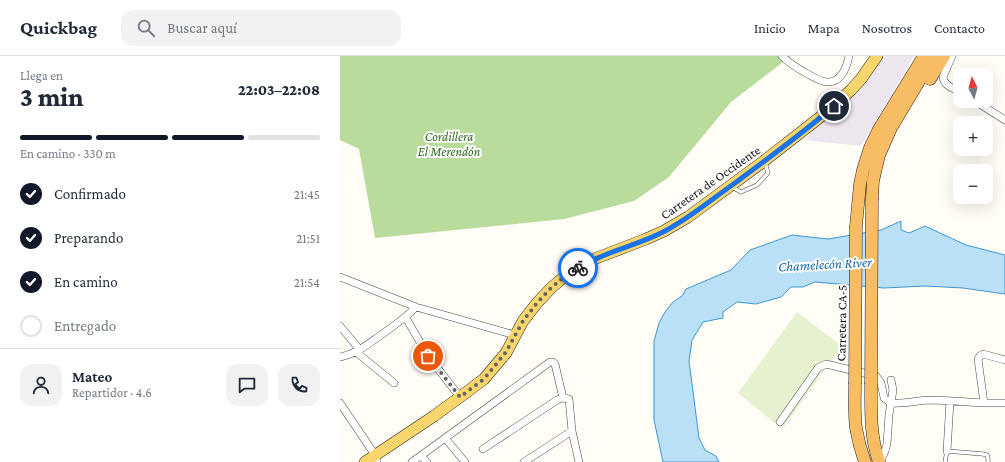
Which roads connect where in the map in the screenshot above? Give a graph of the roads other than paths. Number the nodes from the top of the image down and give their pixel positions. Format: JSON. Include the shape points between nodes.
{"nodes":[{"id":1,"x":782,"y":56,"type":"edge"},
{"id":2,"x":848,"y":56,"type":"edge"},
{"id":3,"x":877,"y":56,"type":"edge"},
{"id":4,"x":915,"y":56,"type":"edge"},
{"id":5,"x":924,"y":56,"type":"edge"},
{"id":6,"x":934,"y":56,"type":"edge"},
{"id":7,"x":944,"y":56,"type":"edge"},
{"id":8,"x":952,"y":56,"type":"edge"},
{"id":9,"x":953,"y":88,"type":"edge"},
{"id":10,"x":986,"y":108,"type":"edge"},
{"id":11,"x":1005,"y":120,"type":"edge"},
{"id":12,"x":879,"y":155,"type":"junction"},
{"id":13,"x":863,"y":170,"type":"junction"},
{"id":14,"x":340,"y":277,"type":"edge"},
{"id":15,"x":416,"y":307,"type":"junction"},
{"id":16,"x":406,"y":318,"type":"junction"},
{"id":17,"x":340,"y":326,"type":"edge"},
{"id":18,"x":515,"y":335,"type":"junction"},
{"id":19,"x":358,"y":351,"type":"junction"},
{"id":20,"x":340,"y":357,"type":"edge"},
{"id":21,"x":1005,"y":360,"type":"edge"},
{"id":22,"x":891,"y":380,"type":"dead end"},
{"id":23,"x":394,"y":383,"type":"dead end"},
{"id":24,"x":460,"y":397,"type":"junction"},
{"id":25,"x":563,"y":398,"type":"junction"},
{"id":26,"x":950,"y":401,"type":"junction"},
{"id":27,"x":891,"y":402,"type":"junction"},
{"id":28,"x":340,"y":403,"type":"edge"},
{"id":29,"x":984,"y":403,"type":"junction"},
{"id":30,"x":1005,"y":403,"type":"edge"},
{"id":31,"x":780,"y":422,"type":"dead end"},
{"id":32,"x":572,"y":431,"type":"junction"},
{"id":33,"x":445,"y":438,"type":"junction"},
{"id":34,"x":483,"y":449,"type":"dead end"},
{"id":35,"x":946,"y":451,"type":"junction"},
{"id":36,"x":421,"y":456,"type":"junction"},
{"id":37,"x":376,"y":458,"type":"edge"},
{"id":38,"x":365,"y":462,"type":"edge"},
{"id":39,"x":412,"y":462,"type":"edge"},
{"id":40,"x":427,"y":462,"type":"edge"},
{"id":41,"x":466,"y":462,"type":"edge"},
{"id":42,"x":524,"y":462,"type":"edge"},
{"id":43,"x":579,"y":462,"type":"edge"},
{"id":44,"x":865,"y":462,"type":"edge"},
{"id":45,"x":879,"y":462,"type":"edge"},
{"id":46,"x":945,"y":462,"type":"edge"},
{"id":47,"x":988,"y":462,"type":"edge"}],
"edges":[{"from":1,"to":2,"type":"street","via":[[809,74],[830,82],[843,73]]},
{"from":3,"to":18,"type":"main road","name":"Carretera de Occidente","via":[[861,79],[828,111],[688,217],[664,231],[589,261],[564,277],[537,303]]},
{"from":4,"to":13,"type":"highway","via":[[870,135]]},
{"from":5,"to":13,"type":"highway","name":"Carretera CA-5","via":[[878,131]]},
{"from":6,"to":12,"type":"highway","via":[[891,128]]},
{"from":7,"to":12,"type":"highway"},
{"from":8,"to":9,"type":"street","via":[[943,80]]},
{"from":10,"to":11,"type":"street"},
{"from":12,"to":45,"type":"highway","bridge":true,"via":[[872,200],[871,384],[872,433]]},
{"from":13,"to":44,"type":"highway","name":"Carretera CA-5","bridge":true,"via":[[856,226],[855,407],[856,428]]},
{"from":14,"to":15,"type":"street"},
{"from":15,"to":16,"type":"street"},
{"from":15,"to":18,"type":"street"},
{"from":16,"to":19,"type":"street"},
{"from":16,"to":24,"type":"street","via":[[428,356]]},
{"from":17,"to":19,"type":"street"},
{"from":18,"to":24,"type":"main road","name":"Carretera de Occidente","via":[[506,352],[484,379]]},
{"from":19,"to":20,"type":"street"},
{"from":19,"to":23,"type":"street"},
{"from":21,"to":29,"type":"street","via":[[983,354],[978,359]]},
{"from":22,"to":27,"type":"street"},
{"from":24,"to":37,"type":"main road","name":"Carretera de Occidente"},
{"from":25,"to":32,"type":"street","via":[[569,399]]},
{"from":25,"to":33,"type":"street","via":[[556,364],[550,362]]},
{"from":25,"to":34,"type":"street"},
{"from":26,"to":27,"type":"street","via":[[927,400],[899,404]]},
{"from":26,"to":29,"type":"street"},
{"from":26,"to":35,"type":"street"},
{"from":27,"to":31,"type":"street","via":[[884,398],[881,383],[876,376],[826,364],[818,368]]},
{"from":27,"to":45,"type":"street","via":[[887,444]]},
{"from":28,"to":37,"type":"street"},
{"from":29,"to":30,"type":"street"},
{"from":32,"to":42,"type":"street"},
{"from":32,"to":43,"type":"street"},
{"from":33,"to":36,"type":"street"},
{"from":33,"to":41,"type":"street"},
{"from":35,"to":46,"type":"lane"},
{"from":35,"to":47,"type":"lane","via":[[983,454],[988,458]]},
{"from":36,"to":39,"type":"street"},
{"from":36,"to":40,"type":"street"},
{"from":37,"to":38,"type":"main road","name":"Carretera de Occidente"}]}
